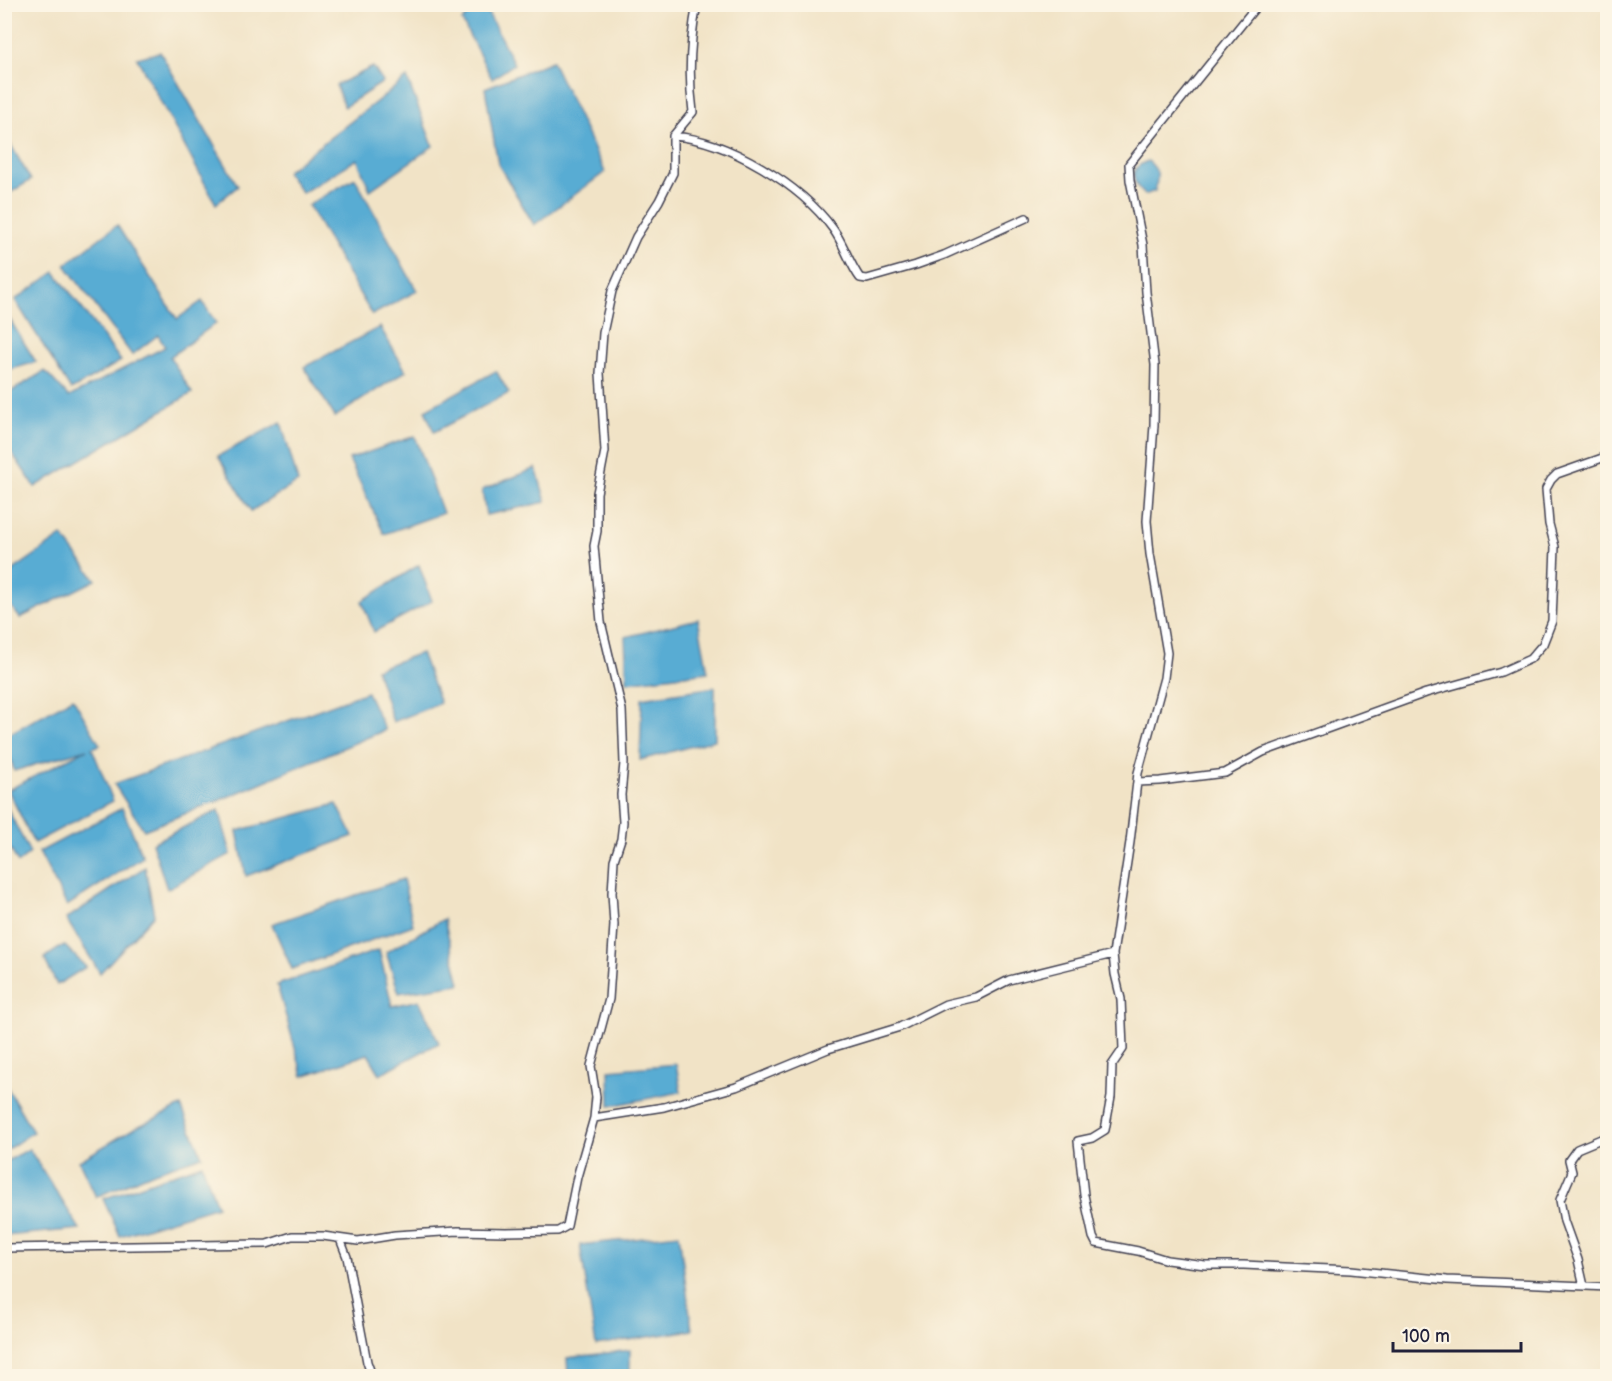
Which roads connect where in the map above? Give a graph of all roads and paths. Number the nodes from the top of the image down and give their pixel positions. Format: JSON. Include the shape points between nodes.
{"nodes":[{"id":1,"x":697,"y":4,"type":"edge"},
{"id":2,"x":1258,"y":4,"type":"edge"},
{"id":3,"x":673,"y":136,"type":"junction"},
{"id":4,"x":1026,"y":218,"type":"dead end"},
{"id":5,"x":1608,"y":456,"type":"edge"},
{"id":6,"x":1137,"y":782,"type":"junction"},
{"id":7,"x":1113,"y":954,"type":"junction"},
{"id":8,"x":594,"y":1118,"type":"junction"},
{"id":9,"x":1608,"y":1136,"type":"edge"},
{"id":10,"x":340,"y":1239,"type":"junction"},
{"id":11,"x":4,"y":1248,"type":"edge"},
{"id":12,"x":1584,"y":1286,"type":"junction"},
{"id":13,"x":1608,"y":1287,"type":"edge"},
{"id":14,"x":372,"y":1377,"type":"edge"}],
"edges":[{"from":1,"to":3,"type":"street","via":[[690,68],[693,112]]},
{"from":2,"to":6,"type":"street","via":[[1130,164],[1155,365],[1147,521],[1167,653]]},
{"from":3,"to":4,"type":"street","via":[[701,140],[753,162],[793,189],[835,231],[860,278],[916,265]]},
{"from":3,"to":8,"type":"street","via":[[673,173],[636,237],[612,291],[603,333],[605,451],[597,494],[594,546],[601,622],[622,710],[624,763],[623,822],[614,860],[609,999],[591,1066],[596,1097]]},
{"from":5,"to":6,"type":"street","via":[[1557,474],[1546,489],[1555,547],[1552,621],[1543,644],[1530,658],[1501,672],[1426,693],[1263,752],[1225,773]]},
{"from":6,"to":7,"type":"street"},
{"from":7,"to":8,"type":"street","via":[[1009,980],[900,1027],[828,1049],[736,1086],[664,1107]]},
{"from":7,"to":12,"type":"street","via":[[1121,999],[1123,1048],[1112,1065],[1105,1130],[1078,1142],[1084,1195],[1096,1243],[1205,1265],[1351,1270],[1447,1280]]},
{"from":8,"to":10,"type":"street","via":[[567,1226],[558,1231],[458,1231],[358,1241]]},
{"from":9,"to":12,"type":"street","via":[[1577,1149],[1569,1160],[1572,1172],[1560,1200]]},
{"from":10,"to":11,"type":"street","via":[[292,1236],[267,1244]]},
{"from":10,"to":14,"type":"street"},
{"from":12,"to":13,"type":"street"}]}
